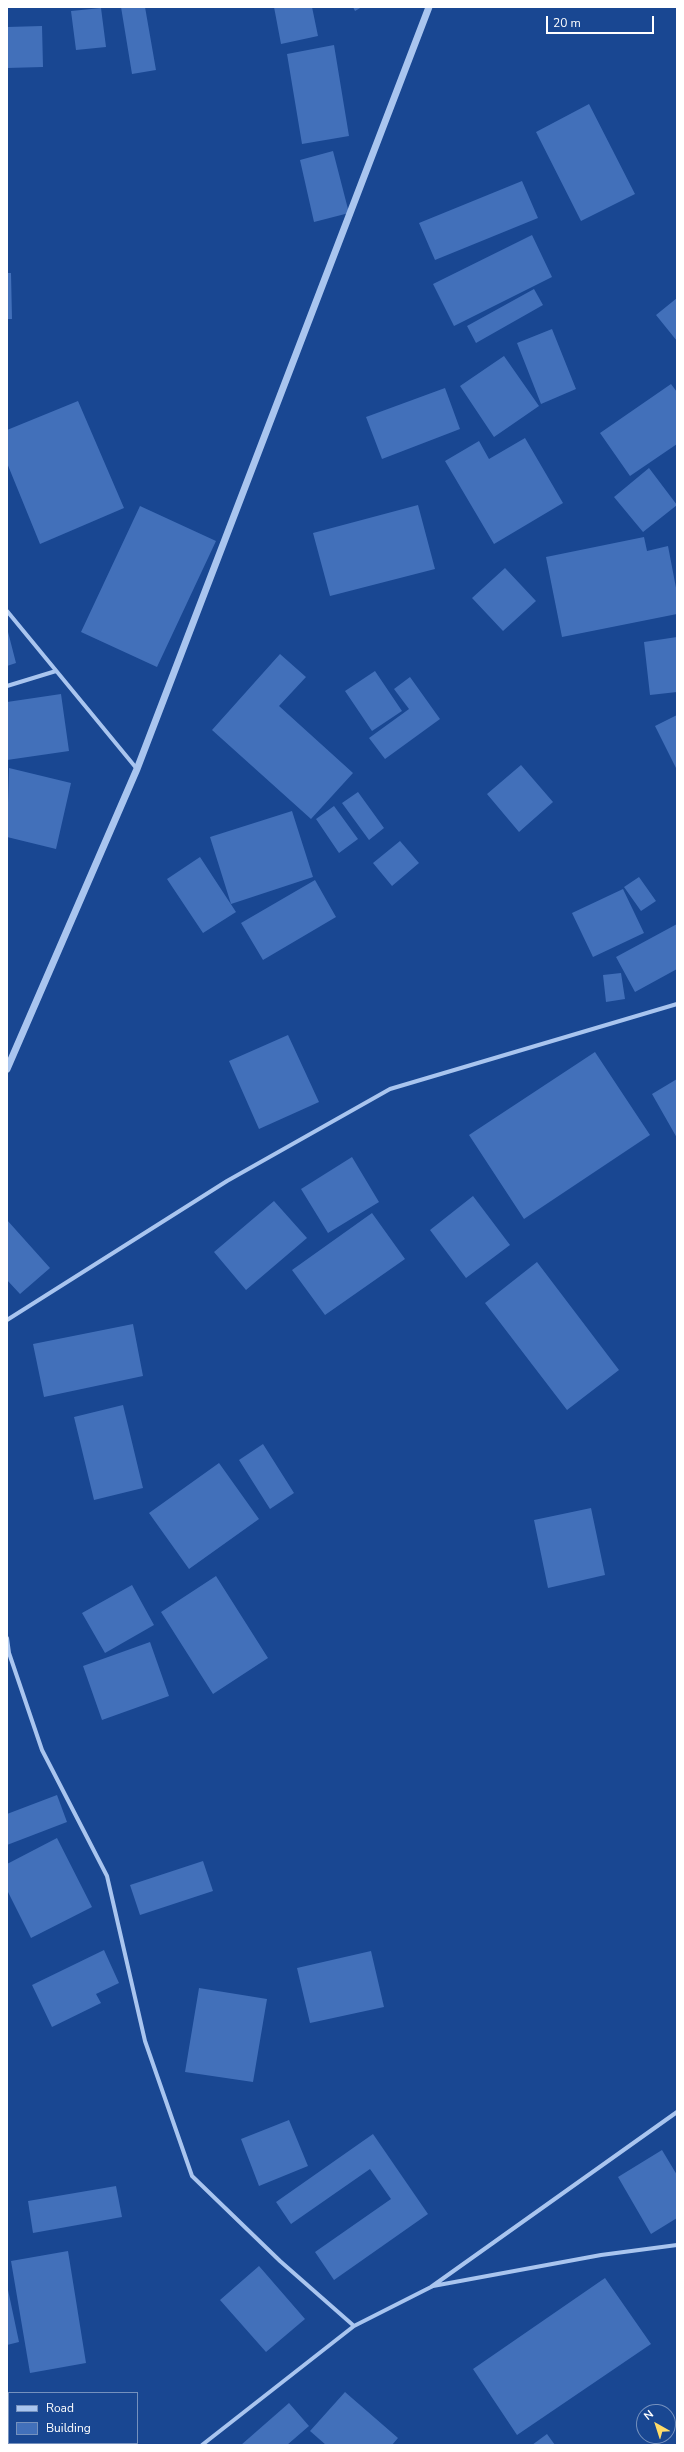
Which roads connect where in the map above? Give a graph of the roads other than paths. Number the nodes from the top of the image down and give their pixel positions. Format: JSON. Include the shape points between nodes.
{"nodes":[{"id":1,"x":429,"y":7,"type":"edge"},
{"id":2,"x":7,"y":611,"type":"edge"},
{"id":3,"x":56,"y":671,"type":"junction"},
{"id":4,"x":7,"y":686,"type":"edge"},
{"id":5,"x":137,"y":769,"type":"junction"},
{"id":6,"x":677,"y":1004,"type":"edge"},
{"id":7,"x":7,"y":1069,"type":"edge"},
{"id":8,"x":7,"y":1320,"type":"edge"},
{"id":9,"x":7,"y":1638,"type":"edge"},
{"id":10,"x":677,"y":2112,"type":"edge"},
{"id":11,"x":677,"y":2245,"type":"edge"},
{"id":12,"x":431,"y":2287,"type":"junction"},
{"id":13,"x":354,"y":2326,"type":"junction"},
{"id":14,"x":202,"y":2445,"type":"edge"}],
"edges":[{"from":1,"to":5,"type":"street"},
{"from":2,"to":3,"type":"street"},
{"from":3,"to":4,"type":"street"},
{"from":3,"to":5,"type":"street"},
{"from":5,"to":7,"type":"street"},
{"from":6,"to":8,"type":"street","via":[[390,1089],[227,1181]]},
{"from":9,"to":13,"type":"street","via":[[9,1653],[42,1750],[107,1876],[145,2040],[192,2176],[280,2261]]},
{"from":10,"to":12,"type":"street"},
{"from":11,"to":12,"type":"street","via":[[601,2255]]},
{"from":12,"to":13,"type":"street"},
{"from":13,"to":14,"type":"street"}]}
